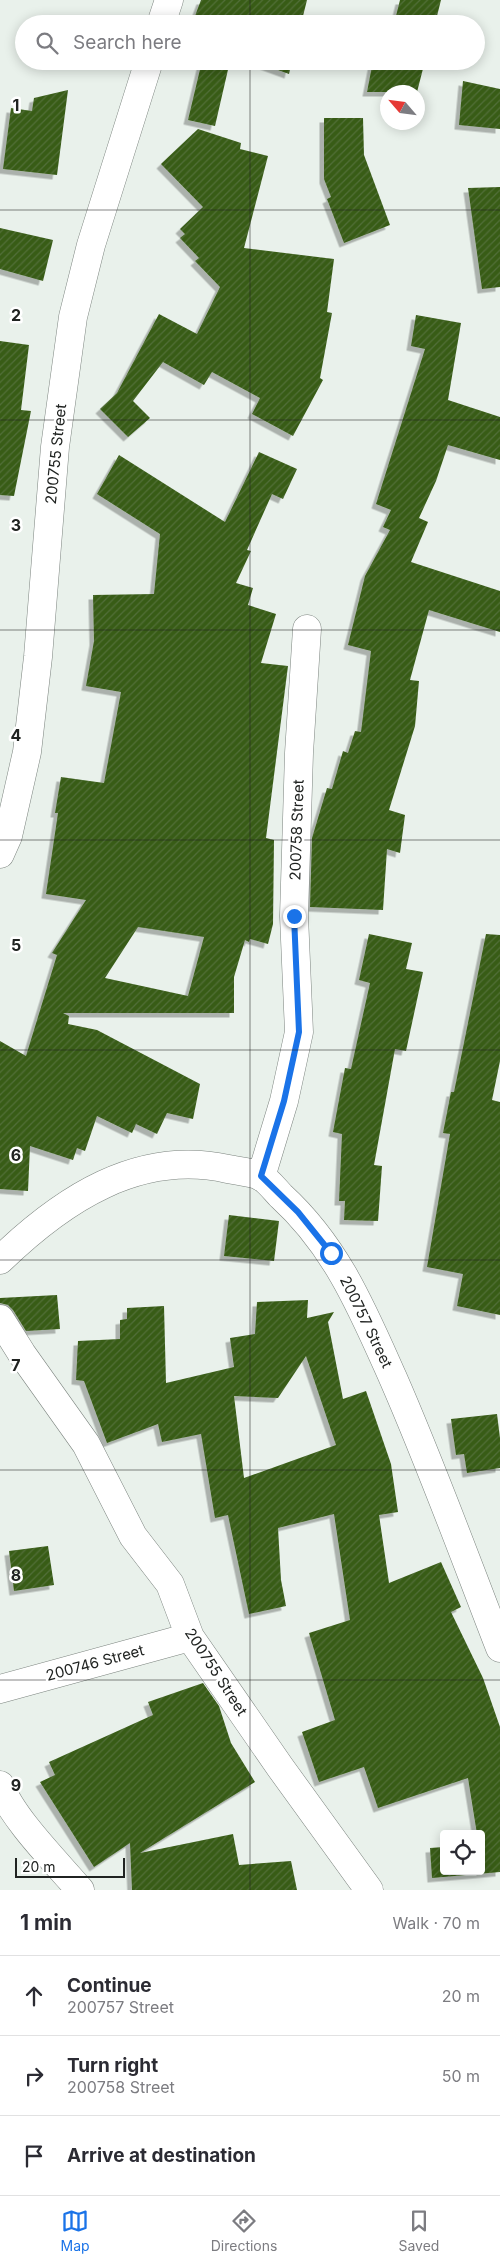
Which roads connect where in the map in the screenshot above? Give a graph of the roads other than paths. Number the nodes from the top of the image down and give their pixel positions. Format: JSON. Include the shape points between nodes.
{"nodes":[{"id":1,"x":169,"y":0,"type":"edge"},
{"id":2,"x":164,"y":15,"type":"edge"},
{"id":3,"x":146,"y":70,"type":"edge"},
{"id":4,"x":307,"y":629,"type":"dead end"},
{"id":5,"x":0,"y":854,"type":"edge"},
{"id":6,"x":261,"y":1176,"type":"junction"},
{"id":7,"x":0,"y":1260,"type":"edge"},
{"id":8,"x":0,"y":1319,"type":"edge"},
{"id":9,"x":190,"y":1637,"type":"junction"},
{"id":10,"x":500,"y":1648,"type":"edge"},
{"id":11,"x":0,"y":1689,"type":"edge"},
{"id":12,"x":0,"y":1785,"type":"edge"},
{"id":13,"x":80,"y":1890,"type":"edge"},
{"id":14,"x":369,"y":1890,"type":"edge"}],
"edges":[{"from":1,"to":2,"type":"street"},
{"from":3,"to":5,"type":"street","name":"200755 Street","via":[[91,245],[73,317],[55,447],[27,752],[8,836]]},
{"from":4,"to":6,"type":"street","name":"200758 Street","via":[[294,916],[299,1032],[284,1101]]},
{"from":6,"to":7,"type":"street","via":[[215,1166],[175,1164],[119,1176],[78,1198],[21,1240]]},
{"from":6,"to":10,"type":"street","name":"200757 Street","via":[[298,1212],[331,1253],[355,1294],[414,1426]]},
{"from":8,"to":9,"type":"street","name":"200755 Street","via":[[86,1444],[133,1536],[170,1584]]},
{"from":9,"to":11,"type":"street","name":"200746 Street"},
{"from":9,"to":14,"type":"street","name":"200755 Street"},
{"from":12,"to":13,"type":"street","via":[[22,1821]]}]}
